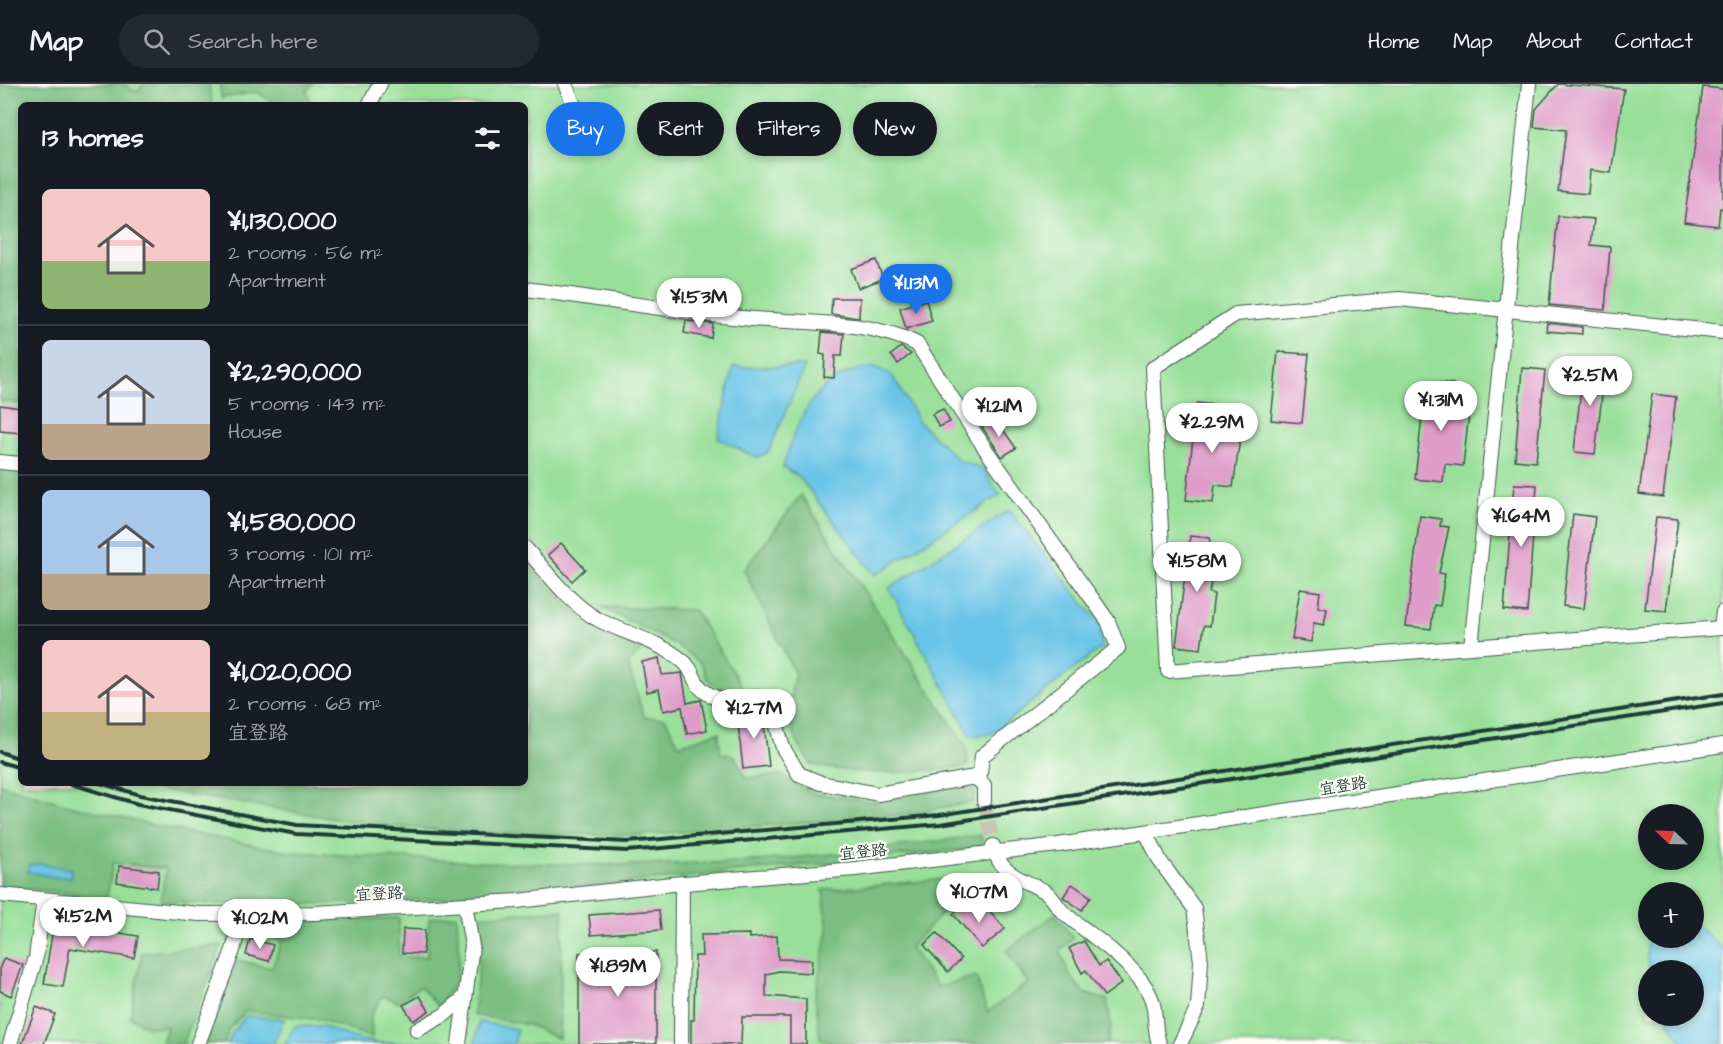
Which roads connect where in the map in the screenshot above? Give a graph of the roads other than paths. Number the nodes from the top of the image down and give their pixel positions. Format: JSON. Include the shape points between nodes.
{"nodes":[{"id":1,"x":380,"y":84,"type":"edge"},
{"id":2,"x":565,"y":84,"type":"edge"},
{"id":3,"x":1529,"y":84,"type":"edge"},
{"id":4,"x":371,"y":102,"type":"edge"},
{"id":5,"x":573,"y":102,"type":"edge"},
{"id":6,"x":528,"y":289,"type":"edge"},
{"id":7,"x":1506,"y":310,"type":"junction"},
{"id":8,"x":1723,"y":332,"type":"edge"},
{"id":9,"x":0,"y":462,"type":"edge"},
{"id":10,"x":18,"y":464,"type":"edge"},
{"id":11,"x":528,"y":551,"type":"edge"},
{"id":12,"x":1723,"y":612,"type":"edge"},
{"id":13,"x":1472,"y":647,"type":"junction"},
{"id":14,"x":1723,"y":745,"type":"edge"},
{"id":15,"x":979,"y":781,"type":"junction"},
{"id":16,"x":984,"y":801,"type":"tunnel mouth"},
{"id":17,"x":1146,"y":832,"type":"junction"},
{"id":18,"x":994,"y":848,"type":"junction"},
{"id":19,"x":682,"y":883,"type":"junction"},
{"id":20,"x":0,"y":895,"type":"edge"},
{"id":21,"x":44,"y":900,"type":"junction"},
{"id":22,"x":465,"y":904,"type":"junction"},
{"id":23,"x":243,"y":914,"type":"junction"},
{"id":24,"x":465,"y":997,"type":"junction"},
{"id":25,"x":417,"y":1030,"type":"dead end"},
{"id":26,"x":10,"y":1044,"type":"edge"},
{"id":27,"x":198,"y":1044,"type":"edge"},
{"id":28,"x":459,"y":1044,"type":"edge"},
{"id":29,"x":681,"y":1044,"type":"edge"},
{"id":30,"x":1159,"y":1044,"type":"edge"},
{"id":31,"x":1180,"y":1044,"type":"edge"}],
"edges":[{"from":1,"to":4,"type":"street"},
{"from":2,"to":5,"type":"street"},
{"from":3,"to":7,"type":"street"},
{"from":6,"to":15,"type":"street","via":[[740,318],[853,327],[899,335],[917,344],[986,450],[1108,621],[1118,648],[982,756]]},
{"from":7,"to":8,"type":"street"},
{"from":7,"to":13,"type":"street"},
{"from":7,"to":13,"type":"street","via":[[1400,299],[1236,314],[1153,368],[1168,671]]},
{"from":9,"to":10,"type":"street"},
{"from":11,"to":15,"type":"street","via":[[576,605],[686,663],[695,684],[714,698],[731,701],[759,695],[770,701],[783,748],[799,774],[821,783],[878,794],[975,777]]},
{"from":12,"to":13,"type":"street","via":[[1721,628]]},
{"from":14,"to":17,"type":"street","name":"宜登路"},
{"from":15,"to":16,"type":"street","via":[[984,785]]},
{"from":17,"to":18,"type":"street","name":"宜登路"},
{"from":17,"to":31,"type":"street","via":[[1160,861],[1194,908],[1201,961],[1198,1007]]},
{"from":18,"to":19,"type":"street","name":"宜登路","via":[[855,869]]},
{"from":18,"to":30,"type":"street","via":[[997,861],[1020,881],[1048,893],[1061,911],[1111,948],[1141,980],[1156,1005]]},
{"from":19,"to":22,"type":"street","name":"宜登路"},
{"from":19,"to":29,"type":"street"},
{"from":20,"to":21,"type":"street","name":"宜登路"},
{"from":21,"to":23,"type":"street","name":"宜登路","via":[[199,914]]},
{"from":21,"to":26,"type":"street","via":[[36,957]]},
{"from":22,"to":23,"type":"street","name":"宜登路"},
{"from":22,"to":24,"type":"street","via":[[472,945]]},
{"from":23,"to":27,"type":"street"},
{"from":24,"to":25,"type":"street"},
{"from":24,"to":28,"type":"street"}]}
